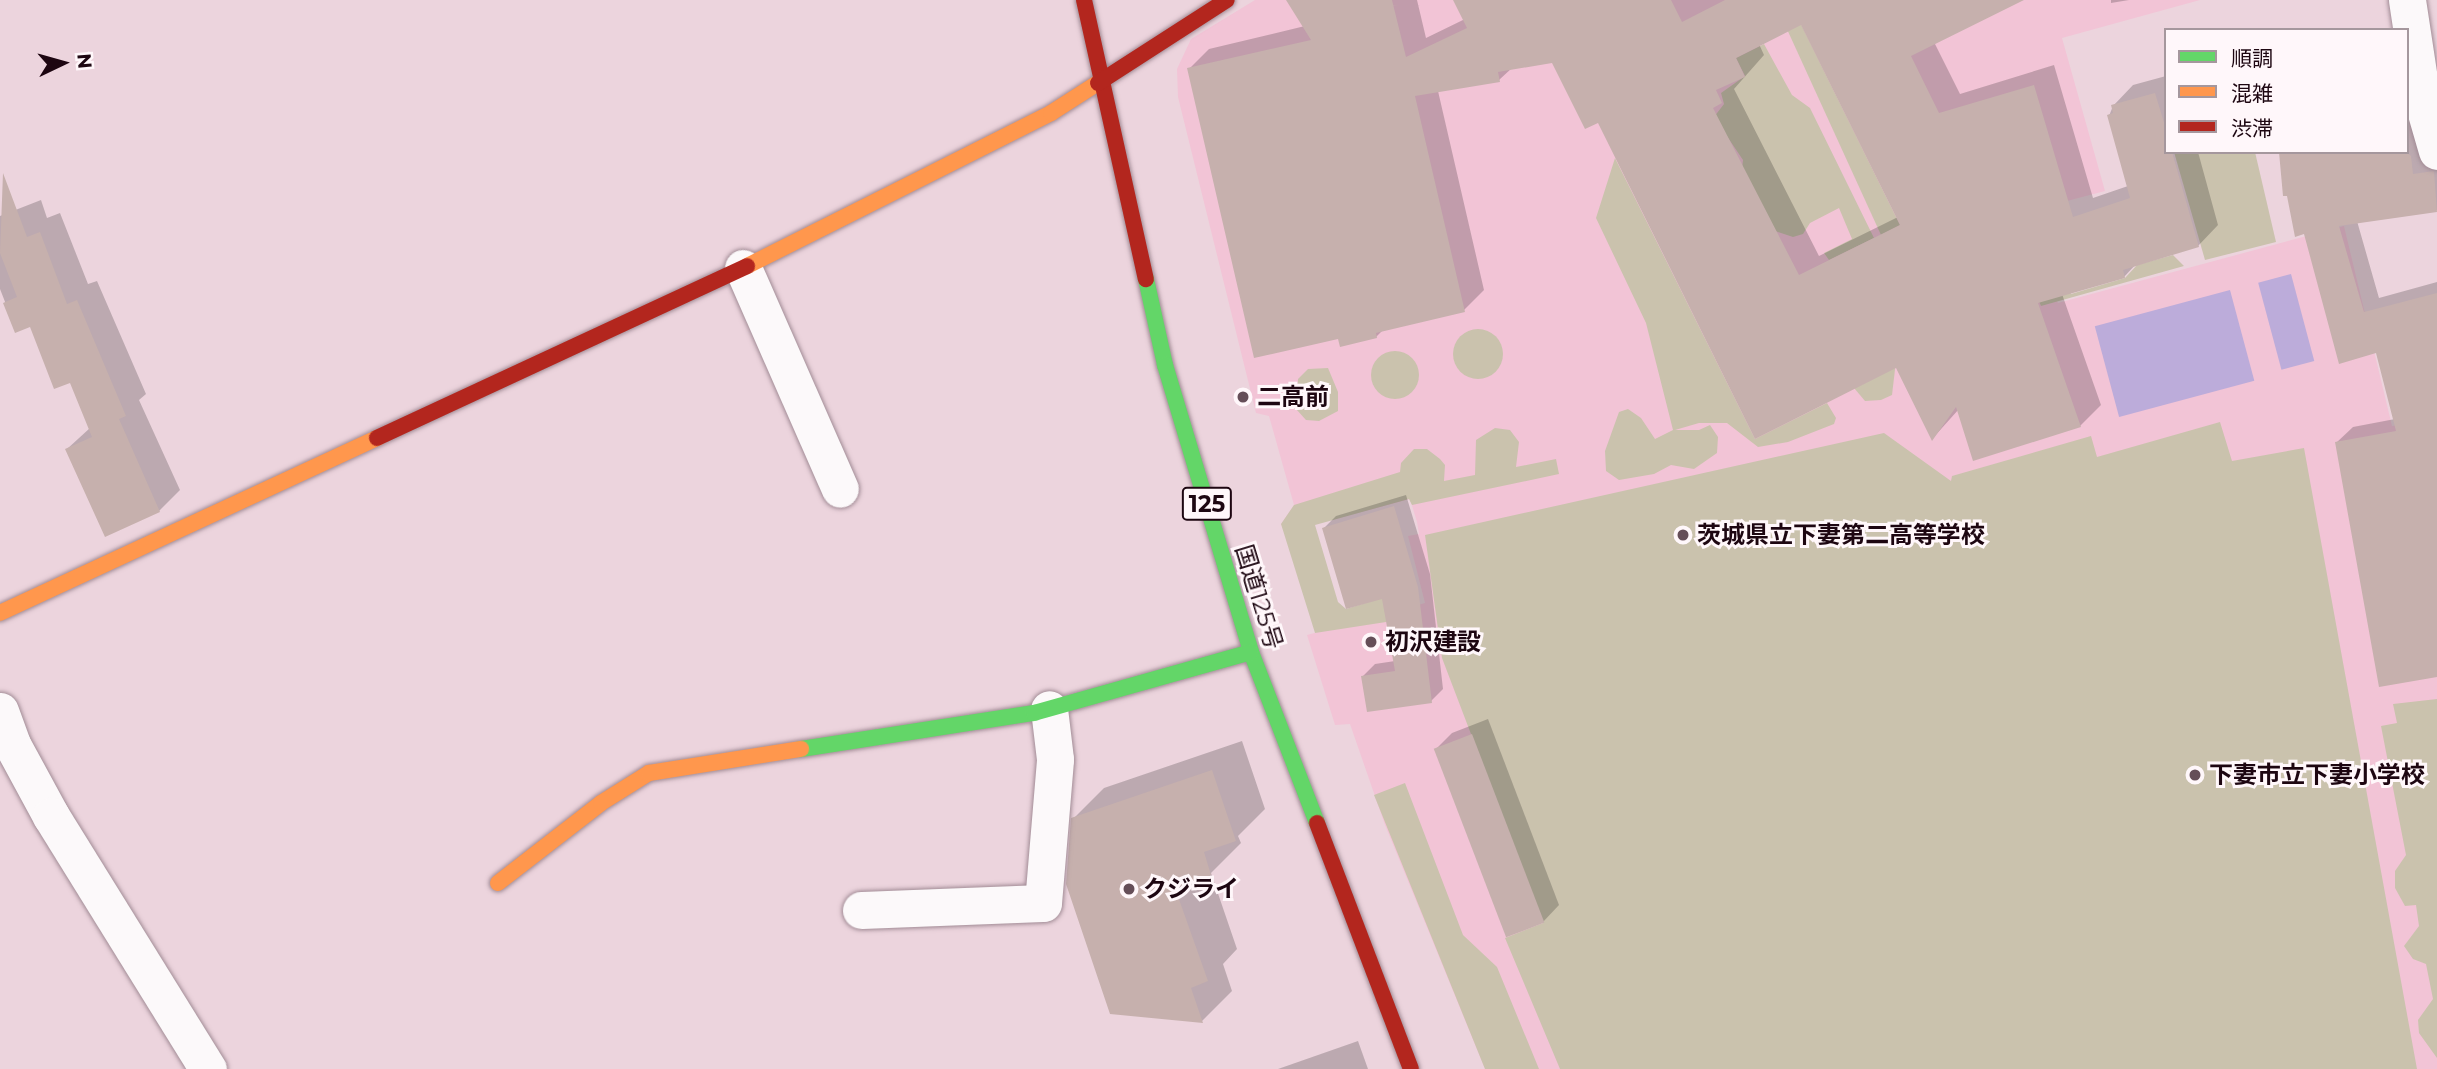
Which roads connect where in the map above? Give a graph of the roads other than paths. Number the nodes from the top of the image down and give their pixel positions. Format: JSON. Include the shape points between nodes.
{"nodes":[{"id":1,"x":1084,"y":0,"type":"edge"},
{"id":2,"x":1227,"y":0,"type":"edge"},
{"id":3,"x":2407,"y":0,"type":"edge"},
{"id":4,"x":1100,"y":81,"type":"junction"},
{"id":5,"x":2437,"y":151,"type":"edge"},
{"id":6,"x":743,"y":268,"type":"junction"},
{"id":7,"x":840,"y":489,"type":"dead end"},
{"id":8,"x":0,"y":613,"type":"edge"},
{"id":9,"x":1251,"y":652,"type":"junction"},
{"id":10,"x":1049,"y":709,"type":"junction"},
{"id":11,"x":0,"y":710,"type":"edge"},
{"id":12,"x":6,"y":749,"type":"edge"},
{"id":13,"x":498,"y":883,"type":"dead end"},
{"id":14,"x":861,"y":910,"type":"dead end"},
{"id":15,"x":208,"y":1069,"type":"edge"},
{"id":16,"x":1411,"y":1069,"type":"edge"}],
"edges":[{"from":1,"to":4,"type":"main road","name":"国道125号","number":"125"},
{"from":2,"to":4,"type":"main road"},
{"from":3,"to":5,"type":"street","via":[[2422,99]]},
{"from":4,"to":6,"type":"main road","via":[[1051,113]]},
{"from":4,"to":9,"type":"main road","name":"国道125号","number":"125","via":[[1165,365]]},
{"from":6,"to":7,"type":"street"},
{"from":6,"to":8,"type":"main road"},
{"from":9,"to":10,"type":"main road"},
{"from":9,"to":16,"type":"main road","name":"国道125号","number":"125"},
{"from":10,"to":13,"type":"main road","via":[[649,773],[601,803]]},
{"from":10,"to":14,"type":"street","via":[[1055,759],[1043,903]]},
{"from":11,"to":12,"type":"street"},
{"from":12,"to":15,"type":"street"}]}
